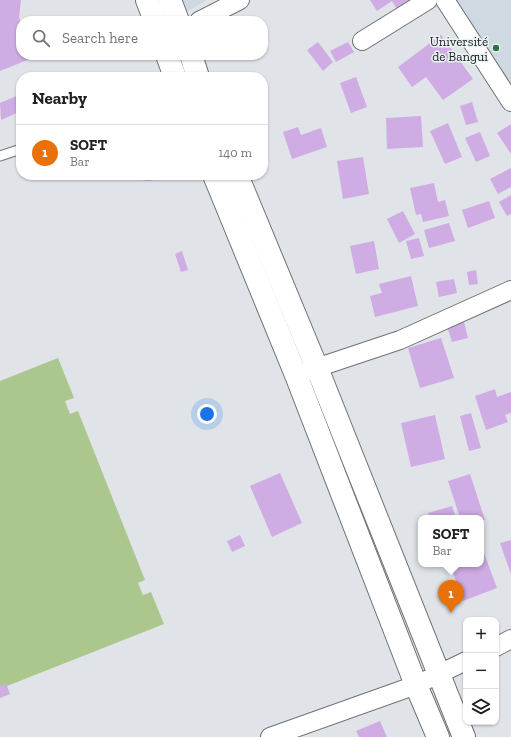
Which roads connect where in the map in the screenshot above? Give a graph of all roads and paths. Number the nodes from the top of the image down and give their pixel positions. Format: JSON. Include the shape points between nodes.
{"nodes":[{"id":1,"x":147,"y":0,"type":"edge"},
{"id":2,"x":170,"y":0,"type":"edge"},
{"id":3,"x":240,"y":0,"type":"edge"},
{"id":4,"x":428,"y":0,"type":"edge"},
{"id":5,"x":445,"y":0,"type":"edge"},
{"id":6,"x":153,"y":16,"type":"edge"},
{"id":7,"x":176,"y":16,"type":"edge"},
{"id":8,"x":209,"y":16,"type":"edge"},
{"id":9,"x":362,"y":41,"type":"dead end"},
{"id":10,"x":169,"y":60,"type":"edge"},
{"id":11,"x":192,"y":60,"type":"edge"},
{"id":12,"x":173,"y":72,"type":"edge"},
{"id":13,"x":196,"y":72,"type":"edge"},
{"id":14,"x":511,"y":102,"type":"edge"},
{"id":15,"x":16,"y":151,"type":"edge"},
{"id":16,"x":0,"y":156,"type":"edge"},
{"id":17,"x":216,"y":180,"type":"edge"},
{"id":18,"x":240,"y":180,"type":"edge"},
{"id":19,"x":511,"y":290,"type":"edge"},
{"id":20,"x":317,"y":368,"type":"junction"},
{"id":21,"x":296,"y":375,"type":"junction"},
{"id":22,"x":511,"y":639,"type":"edge"},
{"id":23,"x":499,"y":645,"type":"edge"},
{"id":24,"x":463,"y":662,"type":"edge"},
{"id":25,"x":439,"y":674,"type":"junction"},
{"id":26,"x":416,"y":685,"type":"junction"},
{"id":27,"x":270,"y":737,"type":"edge"},
{"id":28,"x":438,"y":737,"type":"edge"},
{"id":29,"x":464,"y":737,"type":"edge"}],
"edges":[{"from":1,"to":6,"type":"street"},
{"from":2,"to":7,"type":"street"},
{"from":3,"to":8,"type":"street"},
{"from":4,"to":9,"type":"street"},
{"from":5,"to":14,"type":"street"},
{"from":10,"to":12,"type":"street"},
{"from":11,"to":13,"type":"street"},
{"from":15,"to":16,"type":"lane"},
{"from":17,"to":21,"type":"street"},
{"from":18,"to":20,"type":"street"},
{"from":19,"to":20,"type":"street","via":[[400,340]]},
{"from":20,"to":21,"type":"street"},
{"from":20,"to":25,"type":"street"},
{"from":21,"to":26,"type":"street"},
{"from":22,"to":23,"type":"street"},
{"from":24,"to":25,"type":"street"},
{"from":25,"to":26,"type":"street"},
{"from":25,"to":29,"type":"street"},
{"from":26,"to":27,"type":"street"},
{"from":26,"to":28,"type":"street"}]}
